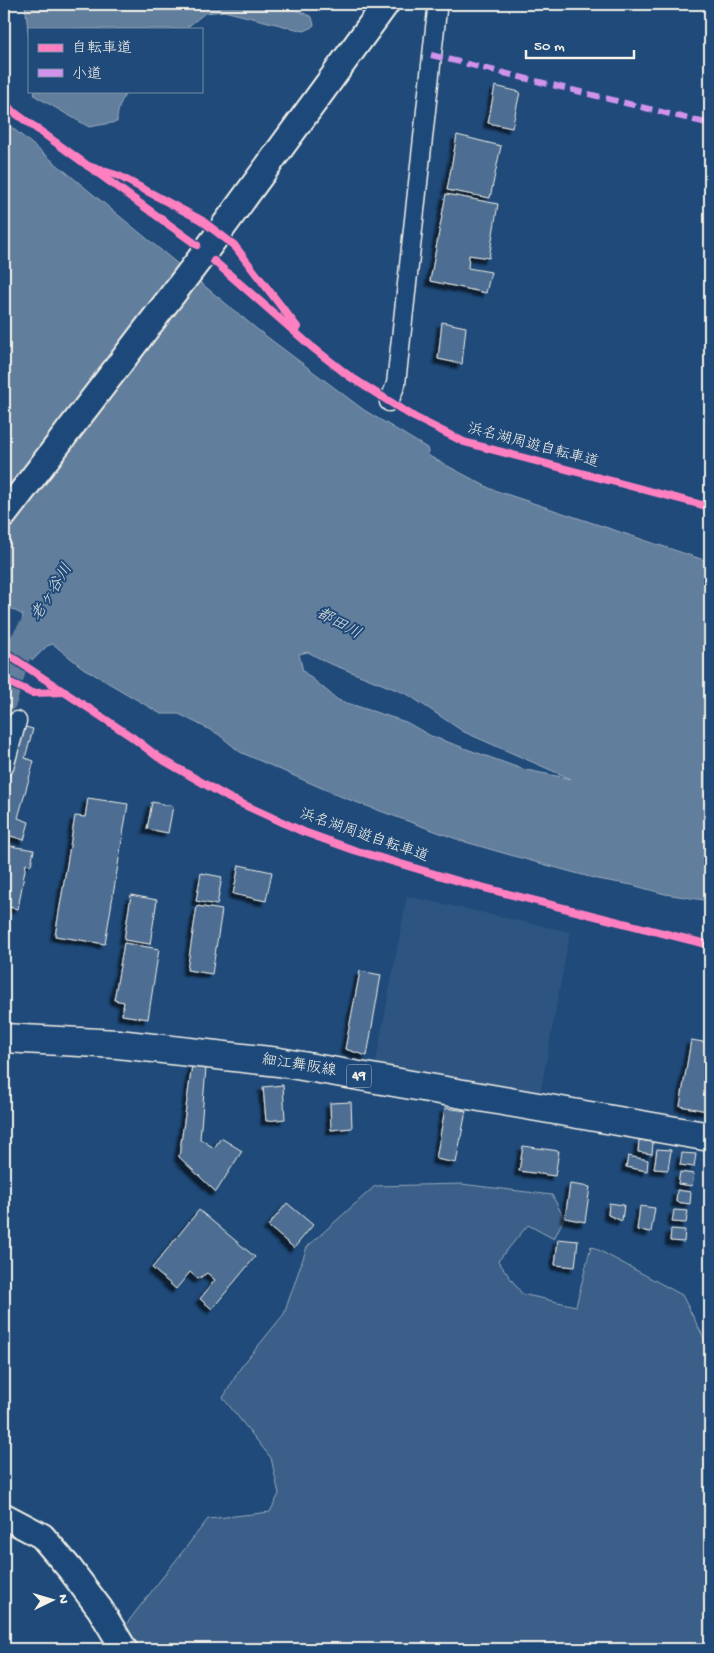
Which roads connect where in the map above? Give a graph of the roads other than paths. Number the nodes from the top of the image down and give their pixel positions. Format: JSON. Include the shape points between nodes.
{"nodes":[{"id":1,"x":386,"y":4,"type":"edge"},
{"id":2,"x":435,"y":4,"type":"edge"},
{"id":3,"x":389,"y":402,"type":"dead end"},
{"id":4,"x":4,"y":515,"type":"edge"},
{"id":5,"x":17,"y":721,"type":"dead end"},
{"id":6,"x":4,"y":767,"type":"edge"},
{"id":7,"x":4,"y":1038,"type":"edge"},
{"id":8,"x":710,"y":1137,"type":"edge"},
{"id":9,"x":4,"y":1516,"type":"edge"},
{"id":10,"x":124,"y":1649,"type":"edge"}],
"edges":[{"from":1,"to":4,"type":"street","via":[[199,260]]},
{"from":2,"to":3,"type":"street","via":[[437,10],[396,384]]},
{"from":5,"to":6,"type":"street"},
{"from":7,"to":8,"type":"main road","name":"細江舞阪線","number":"49","via":[[118,1044],[279,1062]]},
{"from":9,"to":10,"type":"street","via":[[42,1536],[100,1609]]}]}
